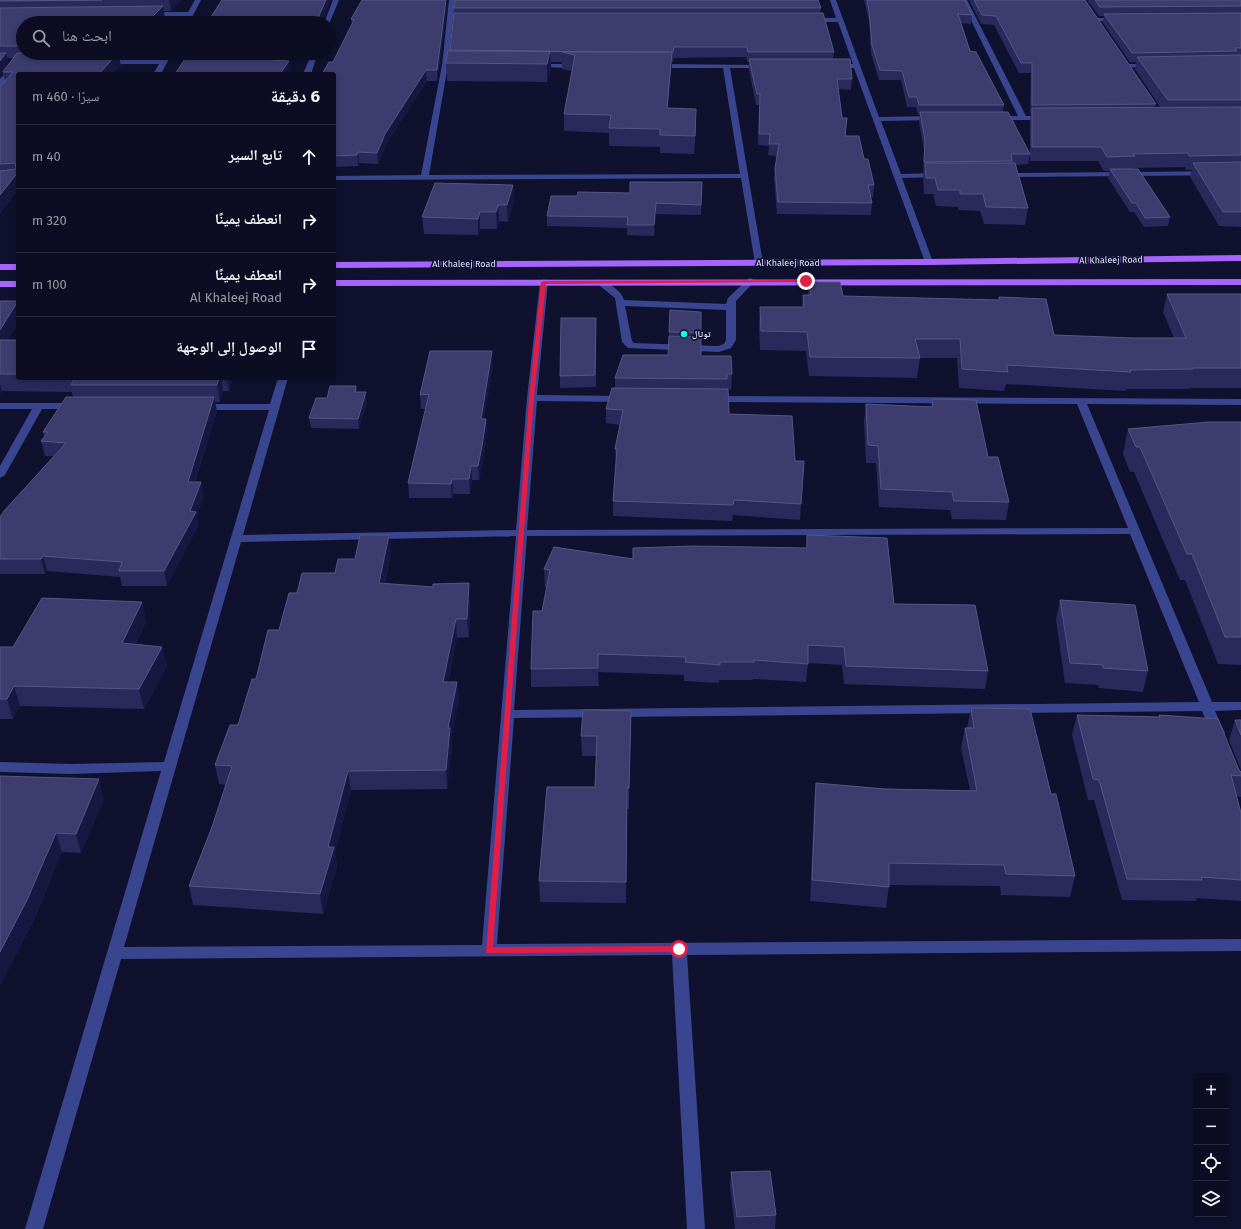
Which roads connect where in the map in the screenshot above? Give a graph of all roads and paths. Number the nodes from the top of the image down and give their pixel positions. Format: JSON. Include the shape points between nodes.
{"nodes":[{"id":1,"x":198,"y":0,"type":"edge"},
{"id":2,"x":336,"y":0,"type":"edge"},
{"id":3,"x":452,"y":0,"type":"edge"},
{"id":4,"x":833,"y":0,"type":"edge"},
{"id":5,"x":964,"y":0,"type":"edge"},
{"id":6,"x":143,"y":14,"type":"edge"},
{"id":7,"x":191,"y":14,"type":"joint"},
{"id":8,"x":330,"y":16,"type":"edge"},
{"id":9,"x":800,"y":20,"type":"edge"},
{"id":10,"x":840,"y":20,"type":"junction"},
{"id":11,"x":1126,"y":20,"type":"edge"},
{"id":12,"x":1100,"y":26,"type":"edge"},
{"id":13,"x":1123,"y":59,"type":"edge"},
{"id":14,"x":312,"y":60,"type":"edge"},
{"id":15,"x":6,"y":62,"type":"edge"},
{"id":16,"x":94,"y":62,"type":"edge"},
{"id":17,"x":164,"y":62,"type":"joint"},
{"id":18,"x":523,"y":66,"type":"edge"},
{"id":19,"x":585,"y":66,"type":"edge"},
{"id":20,"x":648,"y":66,"type":"edge"},
{"id":21,"x":726,"y":66,"type":"junction"},
{"id":22,"x":772,"y":66,"type":"edge"},
{"id":23,"x":826,"y":66,"type":"edge"},
{"id":24,"x":857,"y":66,"type":"junction"},
{"id":25,"x":1158,"y":66,"type":"edge"},
{"id":26,"x":158,"y":72,"type":"edge"},
{"id":27,"x":308,"y":72,"type":"edge"},
{"id":28,"x":0,"y":84,"type":"edge"},
{"id":29,"x":946,"y":118,"type":"edge"},
{"id":30,"x":984,"y":118,"type":"edge"},
{"id":31,"x":1023,"y":118,"type":"junction"},
{"id":32,"x":1054,"y":118,"type":"edge"},
{"id":33,"x":876,"y":119,"type":"junction"},
{"id":34,"x":1241,"y":173,"type":"edge"},
{"id":35,"x":951,"y":175,"type":"edge"},
{"id":36,"x":990,"y":175,"type":"edge"},
{"id":37,"x":744,"y":176,"type":"junction"},
{"id":38,"x":896,"y":176,"type":"junction"},
{"id":39,"x":336,"y":178,"type":"edge"},
{"id":40,"x":424,"y":178,"type":"junction"},
{"id":41,"x":1241,"y":258,"type":"edge"},
{"id":42,"x":929,"y":262,"type":"junction"},
{"id":43,"x":759,"y":263,"type":"junction"},
{"id":44,"x":336,"y":265,"type":"edge"},
{"id":45,"x":0,"y":267,"type":"edge"},
{"id":46,"x":16,"y":267,"type":"edge"},
{"id":47,"x":544,"y":282,"type":"junction"},
{"id":48,"x":599,"y":282,"type":"junction"},
{"id":49,"x":751,"y":282,"type":"junction"},
{"id":50,"x":1241,"y":282,"type":"edge"},
{"id":51,"x":336,"y":283,"type":"edge"},
{"id":52,"x":0,"y":284,"type":"edge"},
{"id":53,"x":16,"y":284,"type":"edge"},
{"id":54,"x":620,"y":303,"type":"junction"},
{"id":55,"x":731,"y":306,"type":"junction"},
{"id":56,"x":282,"y":380,"type":"edge"},
{"id":57,"x":532,"y":398,"type":"junction"},
{"id":58,"x":635,"y":399,"type":"edge"},
{"id":59,"x":699,"y":399,"type":"edge"},
{"id":60,"x":1081,"y":401,"type":"junction"},
{"id":61,"x":1241,"y":402,"type":"edge"},
{"id":62,"x":0,"y":406,"type":"edge"},
{"id":63,"x":39,"y":406,"type":"junction"},
{"id":64,"x":86,"y":406,"type":"edge"},
{"id":65,"x":188,"y":407,"type":"edge"},
{"id":66,"x":274,"y":407,"type":"junction"},
{"id":67,"x":0,"y":475,"type":"edge"},
{"id":68,"x":1135,"y":531,"type":"junction"},
{"id":69,"x":521,"y":533,"type":"junction"},
{"id":70,"x":236,"y":539,"type":"junction"},
{"id":71,"x":1207,"y":706,"type":"junction"},
{"id":72,"x":1241,"y":706,"type":"edge"},
{"id":73,"x":507,"y":714,"type":"junction"},
{"id":74,"x":1221,"y":741,"type":"edge"},
{"id":75,"x":170,"y":766,"type":"junction"},
{"id":76,"x":0,"y":767,"type":"edge"},
{"id":77,"x":1241,"y":945,"type":"edge"},
{"id":78,"x":679,"y":949,"type":"junction"},
{"id":79,"x":489,"y":951,"type":"junction"},
{"id":80,"x":115,"y":954,"type":"junction"},
{"id":81,"x":34,"y":1229,"type":"edge"},
{"id":82,"x":696,"y":1229,"type":"edge"}],
"edges":[{"from":1,"to":7,"type":"street"},
{"from":2,"to":8,"type":"street"},
{"from":3,"to":40,"type":"street","via":[[454,20],[449,66]]},
{"from":4,"to":10,"type":"street"},
{"from":5,"to":31,"type":"street"},
{"from":6,"to":7,"type":"street"},
{"from":9,"to":10,"type":"street"},
{"from":10,"to":24,"type":"street"},
{"from":11,"to":12,"type":"street","via":[[1094,17]]},
{"from":13,"to":25,"type":"street","via":[[1130,69]]},
{"from":14,"to":27,"type":"street"},
{"from":15,"to":28,"type":"street","via":[[17,62]]},
{"from":16,"to":17,"type":"street"},
{"from":17,"to":26,"type":"street"},
{"from":18,"to":19,"type":"street"},
{"from":20,"to":21,"type":"street"},
{"from":21,"to":22,"type":"street"},
{"from":21,"to":37,"type":"street"},
{"from":23,"to":24,"type":"street"},
{"from":24,"to":33,"type":"street"},
{"from":29,"to":33,"type":"street"},
{"from":30,"to":31,"type":"street"},
{"from":31,"to":32,"type":"street"},
{"from":33,"to":38,"type":"street"},
{"from":34,"to":36,"type":"street"},
{"from":35,"to":38,"type":"street"},
{"from":37,"to":40,"type":"street"},
{"from":37,"to":43,"type":"street"},
{"from":38,"to":42,"type":"street"},
{"from":39,"to":40,"type":"street"},
{"from":41,"to":42,"type":"main road","name":"Al Khaleej Road"},
{"from":42,"to":43,"type":"main road","name":"Al Khaleej Road"},
{"from":43,"to":44,"type":"main road","name":"Al Khaleej Road"},
{"from":45,"to":46,"type":"main road"},
{"from":47,"to":48,"type":"main road","name":"Al Khaleej Road"},
{"from":47,"to":51,"type":"main road","name":"Al Khaleej Road"},
{"from":47,"to":57,"type":"street"},
{"from":48,"to":49,"type":"main road","name":"Al Khaleej Road"},
{"from":48,"to":54,"type":"street","via":[[619,297]]},
{"from":49,"to":50,"type":"main road","name":"Al Khaleej Road"},
{"from":49,"to":55,"type":"street","via":[[731,300]]},
{"from":52,"to":53,"type":"main road"},
{"from":54,"to":55,"type":"street"},
{"from":54,"to":55,"type":"street","via":[[627,342],[631,346],[719,349],[728,346],[731,340]]},
{"from":56,"to":66,"type":"street"},
{"from":57,"to":58,"type":"street"},
{"from":57,"to":69,"type":"street"},
{"from":59,"to":60,"type":"street"},
{"from":60,"to":61,"type":"street"},
{"from":60,"to":68,"type":"street"},
{"from":62,"to":63,"type":"street"},
{"from":63,"to":64,"type":"street"},
{"from":63,"to":67,"type":"street"},
{"from":65,"to":66,"type":"street"},
{"from":66,"to":70,"type":"street"},
{"from":68,"to":69,"type":"street"},
{"from":68,"to":71,"type":"street"},
{"from":69,"to":70,"type":"street"},
{"from":69,"to":73,"type":"street"},
{"from":70,"to":75,"type":"street"},
{"from":71,"to":72,"type":"street"},
{"from":71,"to":73,"type":"street"},
{"from":71,"to":74,"type":"street"},
{"from":73,"to":79,"type":"street"},
{"from":75,"to":76,"type":"street","via":[[71,769]]},
{"from":75,"to":80,"type":"street"},
{"from":77,"to":78,"type":"street"},
{"from":78,"to":79,"type":"street"},
{"from":78,"to":82,"type":"street"},
{"from":79,"to":80,"type":"street"},
{"from":80,"to":81,"type":"street"}]}
